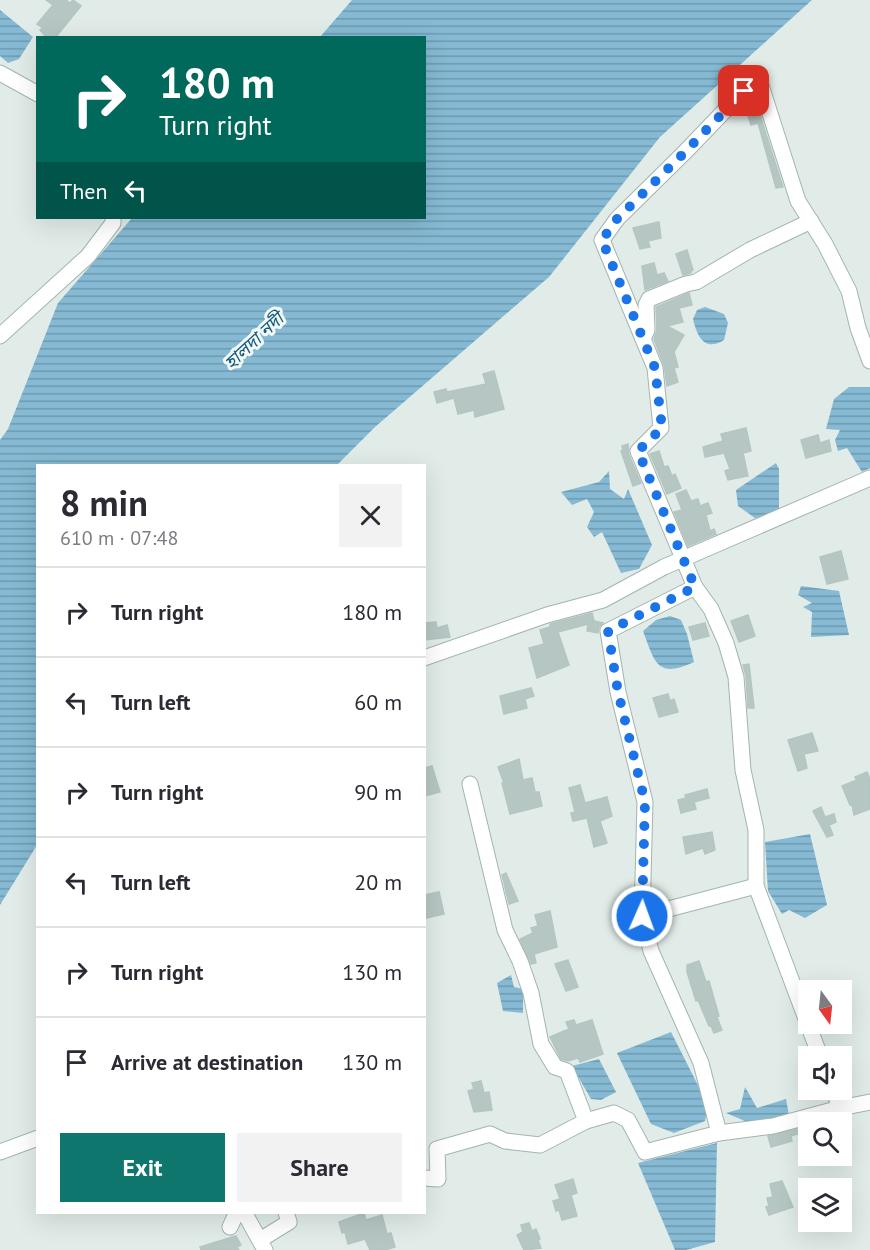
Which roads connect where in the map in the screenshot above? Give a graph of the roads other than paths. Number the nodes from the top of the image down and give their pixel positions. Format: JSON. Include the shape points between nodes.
{"nodes":[{"id":1,"x":0,"y":73,"type":"edge"},
{"id":2,"x":36,"y":93,"type":"edge"},
{"id":3,"x":113,"y":219,"type":"edge"},
{"id":4,"x":811,"y":221,"type":"junction"},
{"id":5,"x":0,"y":336,"type":"edge"},
{"id":6,"x":642,"y":339,"type":"junction"},
{"id":7,"x":870,"y":361,"type":"edge"},
{"id":8,"x":870,"y":478,"type":"edge"},
{"id":9,"x":685,"y":559,"type":"junction"},
{"id":10,"x":695,"y":587,"type":"junction"},
{"id":11,"x":426,"y":657,"type":"edge"},
{"id":12,"x":470,"y":783,"type":"dead end"},
{"id":13,"x":756,"y":886,"type":"junction"},
{"id":14,"x":642,"y":916,"type":"junction"},
{"id":15,"x":816,"y":1046,"type":"edge"},
{"id":16,"x":837,"y":1100,"type":"edge"},
{"id":17,"x":870,"y":1102,"type":"edge"},
{"id":18,"x":840,"y":1108,"type":"junction"},
{"id":19,"x":586,"y":1121,"type":"junction"},
{"id":20,"x":719,"y":1133,"type":"junction"},
{"id":21,"x":36,"y":1139,"type":"edge"},
{"id":22,"x":0,"y":1152,"type":"edge"},
{"id":23,"x":426,"y":1178,"type":"edge"},
{"id":24,"x":236,"y":1214,"type":"edge"},
{"id":25,"x":245,"y":1214,"type":"edge"},
{"id":26,"x":287,"y":1214,"type":"edge"},
{"id":27,"x":230,"y":1227,"type":"dead end"},
{"id":28,"x":262,"y":1245,"type":"edge"}],
"edges":[{"from":1,"to":2,"type":"street"},
{"from":3,"to":5,"type":"street","via":[[88,256]]},
{"from":4,"to":6,"type":"street","via":[[696,282],[649,299],[647,330]]},
{"from":4,"to":6,"type":"street","via":[[798,201],[758,76],[617,219],[602,240]]},
{"from":4,"to":7,"type":"street","via":[[849,291]]},
{"from":6,"to":9,"type":"street","via":[[655,368],[662,428],[638,451]]},
{"from":8,"to":9,"type":"street"},
{"from":9,"to":10,"type":"street"},
{"from":9,"to":11,"type":"street","via":[[603,600]]},
{"from":10,"to":13,"type":"street","via":[[711,609],[736,677],[742,770],[756,830]]},
{"from":10,"to":14,"type":"street","via":[[608,631],[618,692],[645,802]]},
{"from":12,"to":19,"type":"street","via":[[505,930],[531,993],[541,1044],[555,1067],[567,1071]]},
{"from":13,"to":14,"type":"street"},
{"from":13,"to":15,"type":"street"},
{"from":14,"to":20,"type":"street","via":[[651,951],[701,1063]]},
{"from":16,"to":18,"type":"street"},
{"from":17,"to":18,"type":"street"},
{"from":18,"to":20,"type":"street","via":[[773,1126]]},
{"from":19,"to":20,"type":"street","via":[[614,1113],[628,1120],[645,1152]]},
{"from":19,"to":23,"type":"street","via":[[540,1145],[505,1141],[490,1134],[437,1149],[438,1179]]},
{"from":21,"to":22,"type":"street"},
{"from":24,"to":27,"type":"street"},
{"from":25,"to":28,"type":"street"},
{"from":26,"to":28,"type":"street","via":[[289,1222]]}]}
